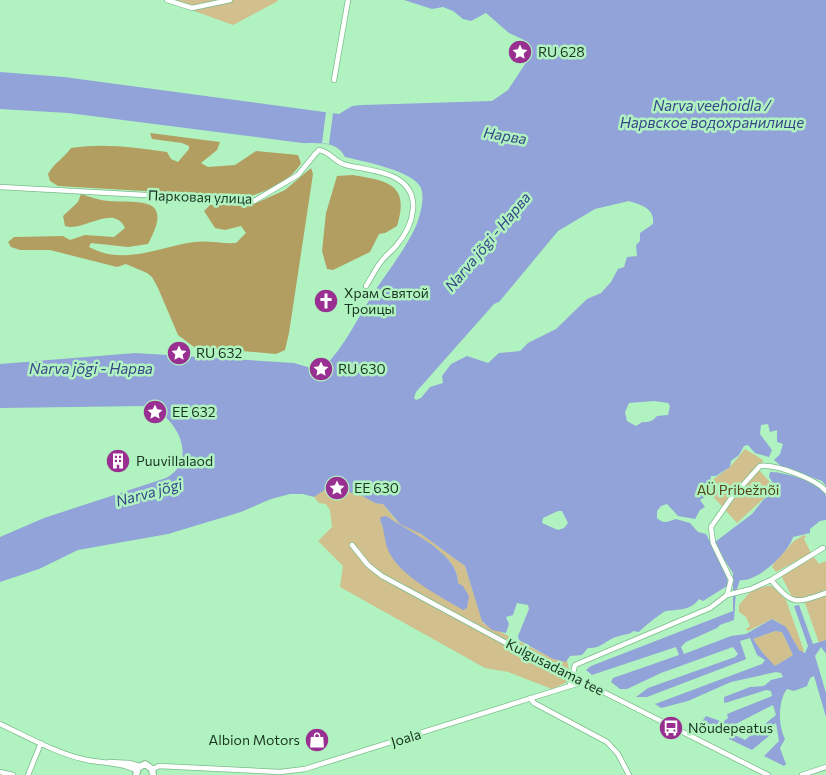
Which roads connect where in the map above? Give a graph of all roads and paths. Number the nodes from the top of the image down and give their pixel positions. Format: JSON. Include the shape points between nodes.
{"nodes":[{"id":1,"x":167,"y":0,"type":"edge"},
{"id":2,"x":230,"y":0,"type":"edge"},
{"id":3,"x":348,"y":0,"type":"edge"},
{"id":4,"x":334,"y":80,"type":"dead end"},
{"id":5,"x":0,"y":187,"type":"edge"},
{"id":6,"x":366,"y":286,"type":"dead end"},
{"id":7,"x":826,"y":491,"type":"edge"},
{"id":8,"x":352,"y":545,"type":"dead end"},
{"id":9,"x":823,"y":548,"type":"dead end"},
{"id":10,"x":771,"y":580,"type":"junction"},
{"id":11,"x":826,"y":593,"type":"edge"},
{"id":12,"x":729,"y":594,"type":"junction"},
{"id":13,"x":573,"y":676,"type":"junction"},
{"id":14,"x":584,"y":682,"type":"junction"},
{"id":15,"x":570,"y":685,"type":"junction"},
{"id":16,"x":530,"y":698,"type":"junction"},
{"id":17,"x":0,"y":724,"type":"edge"},
{"id":18,"x":41,"y":744,"type":"junction"},
{"id":19,"x":826,"y":767,"type":"edge"},
{"id":20,"x":138,"y":769,"type":"edge"},
{"id":21,"x":0,"y":772,"type":"edge"},
{"id":22,"x":153,"y":772,"type":"edge"},
{"id":23,"x":13,"y":775,"type":"edge"},
{"id":24,"x":28,"y":775,"type":"edge"},
{"id":25,"x":629,"y":775,"type":"edge"},
{"id":26,"x":768,"y":775,"type":"edge"},
{"id":27,"x":802,"y":775,"type":"edge"}],
"edges":[{"from":1,"to":2,"type":"street","via":[[192,8]]},
{"from":3,"to":4,"type":"street"},
{"from":5,"to":6,"type":"street","name":"Парковая улица","via":[[254,201],[298,174],[316,153],[325,151],[343,165],[393,177],[406,186],[413,198],[414,211],[405,231]]},
{"from":7,"to":12,"type":"street","via":[[818,483],[776,467],[760,466],[711,526],[713,543],[731,580]]},
{"from":8,"to":13,"type":"street","name":"Kulgusadama tee","via":[[382,576]]},
{"from":9,"to":10,"type":"street"},
{"from":10,"to":11,"type":"street","via":[[787,598],[798,601]]},
{"from":10,"to":12,"type":"street"},
{"from":12,"to":13,"type":"street","via":[[710,608],[575,665]]},
{"from":13,"to":14,"type":"street","name":"Kulgusadama tee"},
{"from":13,"to":15,"type":"street"},
{"from":14,"to":15,"type":"street","name":"Joala"},
{"from":14,"to":26,"type":"street","name":"Kulgusadama tee"},
{"from":15,"to":16,"type":"street","name":"Joala"},
{"from":16,"to":22,"type":"street","name":"Joala","via":[[305,769],[280,772],[159,766]]},
{"from":16,"to":25,"type":"street","via":[[534,704],[606,742],[618,754]]},
{"from":17,"to":18,"type":"street"},
{"from":18,"to":20,"type":"street","via":[[87,760]]},
{"from":18,"to":24,"type":"street"},
{"from":19,"to":27,"type":"street"},
{"from":20,"to":22,"type":"main road","via":[[148,765]]},
{"from":21,"to":23,"type":"street"}]}
